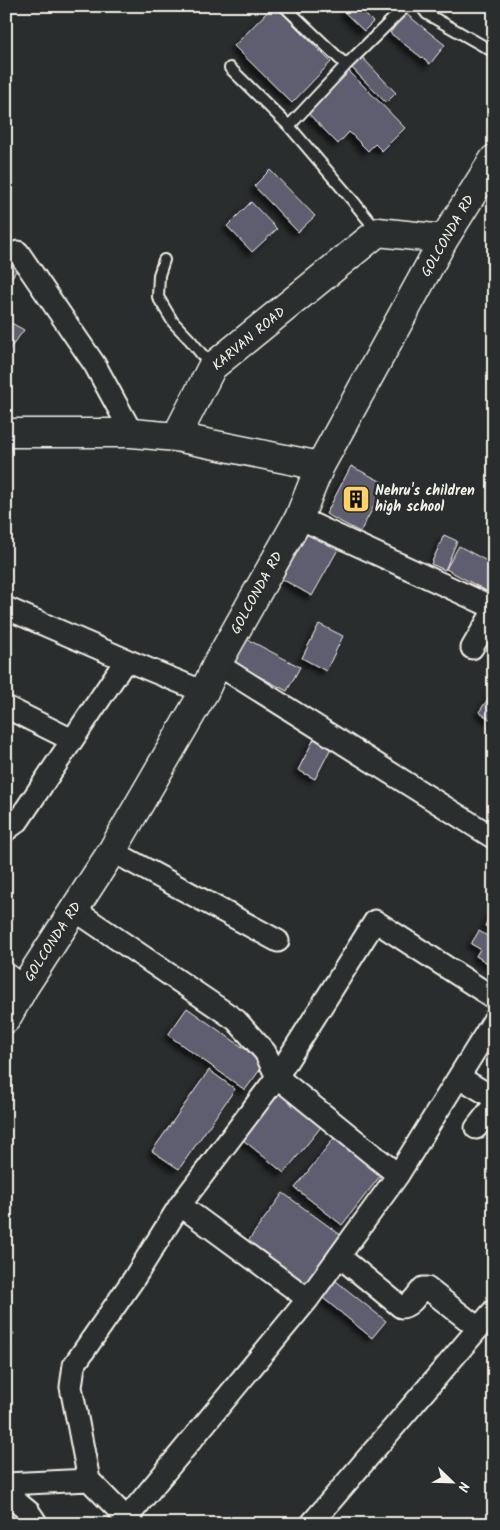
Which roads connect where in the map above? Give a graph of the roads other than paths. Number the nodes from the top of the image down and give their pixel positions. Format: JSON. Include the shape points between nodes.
{"nodes":[{"id":1,"x":284,"y":6,"type":"edge"},
{"id":2,"x":406,"y":6,"type":"edge"},
{"id":3,"x":421,"y":6,"type":"edge"},
{"id":4,"x":494,"y":52,"type":"edge"},
{"id":5,"x":346,"y":65,"type":"junction"},
{"id":6,"x":230,"y":68,"type":"dead end"},
{"id":7,"x":289,"y":126,"type":"junction"},
{"id":8,"x":494,"y":159,"type":"edge"},
{"id":9,"x":378,"y":232,"type":"junction"},
{"id":10,"x":444,"y":239,"type":"junction"},
{"id":11,"x":18,"y":252,"type":"dead end"},
{"id":12,"x":164,"y":260,"type":"dead end"},
{"id":13,"x":212,"y":367,"type":"junction"},
{"id":14,"x":6,"y":433,"type":"edge"},
{"id":15,"x":132,"y":433,"type":"junction"},
{"id":16,"x":176,"y":437,"type":"junction"},
{"id":17,"x":320,"y":466,"type":"junction"},
{"id":18,"x":299,"y":518,"type":"junction"},
{"id":19,"x":6,"y":608,"type":"edge"},
{"id":20,"x":494,"y":609,"type":"edge"},
{"id":21,"x":472,"y":648,"type":"dead end"},
{"id":22,"x":126,"y":660,"type":"junction"},
{"id":23,"x":217,"y":664,"type":"junction"},
{"id":24,"x":204,"y":692,"type":"junction"},
{"id":25,"x":6,"y":707,"type":"edge"},
{"id":26,"x":72,"y":740,"type":"junction"},
{"id":27,"x":6,"y":830,"type":"edge"},
{"id":28,"x":494,"y":838,"type":"edge"},
{"id":29,"x":112,"y":850,"type":"junction"},
{"id":30,"x":73,"y":909,"type":"junction"},
{"id":31,"x":278,"y":941,"type":"dead end"},
{"id":32,"x":15,"y":980,"type":"edge"},
{"id":33,"x":494,"y":998,"type":"edge"},
{"id":34,"x":6,"y":1018,"type":"edge"},
{"id":35,"x":494,"y":1020,"type":"edge"},
{"id":36,"x":277,"y":1077,"type":"junction"},
{"id":37,"x":459,"y":1077,"type":"junction"},
{"id":38,"x":494,"y":1098,"type":"edge"},
{"id":39,"x":494,"y":1105,"type":"edge"},
{"id":40,"x":476,"y":1128,"type":"dead end"},
{"id":41,"x":398,"y":1175,"type":"junction"},
{"id":42,"x":180,"y":1205,"type":"junction"},
{"id":43,"x":339,"y":1256,"type":"junction"},
{"id":44,"x":308,"y":1299,"type":"junction"},
{"id":45,"x":494,"y":1310,"type":"edge"},
{"id":46,"x":478,"y":1328,"type":"junction"},
{"id":47,"x":89,"y":1480,"type":"junction"},
{"id":48,"x":6,"y":1484,"type":"edge"},
{"id":49,"x":6,"y":1493,"type":"edge"},
{"id":50,"x":129,"y":1521,"type":"edge"},
{"id":51,"x":37,"y":1524,"type":"edge"},
{"id":52,"x":311,"y":1524,"type":"edge"}],
"edges":[{"from":1,"to":5,"type":"lane"},
{"from":2,"to":5,"type":"lane"},
{"from":3,"to":4,"type":"lane","via":[[427,14]]},
{"from":5,"to":7,"type":"lane"},
{"from":6,"to":7,"type":"lane"},
{"from":7,"to":9,"type":"lane"},
{"from":8,"to":10,"type":"main road","name":"GOLCONDA RD"},
{"from":9,"to":10,"type":"main road"},
{"from":9,"to":13,"type":"main road","name":"KARVAN ROAD"},
{"from":10,"to":17,"type":"main road","name":"GOLCONDA RD"},
{"from":11,"to":15,"type":"street","via":[[95,366]]},
{"from":12,"to":13,"type":"lane","via":[[159,275],[158,297],[173,322]]},
{"from":13,"to":16,"type":"main road","name":"KARVAN ROAD"},
{"from":14,"to":15,"type":"main road"},
{"from":15,"to":16,"type":"main road"},
{"from":16,"to":17,"type":"main road"},
{"from":17,"to":18,"type":"main road","name":"GOLCONDA RD"},
{"from":18,"to":20,"type":"street"},
{"from":18,"to":23,"type":"main road","name":"GOLCONDA RD"},
{"from":19,"to":22,"type":"street"},
{"from":20,"to":21,"type":"street"},
{"from":22,"to":24,"type":"street"},
{"from":22,"to":26,"type":"street"},
{"from":23,"to":24,"type":"main road","name":"GOLCONDA RD"},
{"from":23,"to":28,"type":"street"},
{"from":24,"to":29,"type":"main road","name":"GOLCONDA RD"},
{"from":25,"to":26,"type":"street"},
{"from":26,"to":27,"type":"street","via":[[18,821]]},
{"from":29,"to":30,"type":"main road","name":"GOLCONDA RD"},
{"from":29,"to":31,"type":"street"},
{"from":30,"to":32,"type":"main road","name":"GOLCONDA RD"},
{"from":30,"to":36,"type":"street","via":[[236,1020],[265,1052]]},
{"from":32,"to":34,"type":"main road","name":"GOLCONDA RD"},
{"from":33,"to":36,"type":"street","via":[[375,921]]},
{"from":35,"to":37,"type":"street"},
{"from":36,"to":41,"type":"street"},
{"from":36,"to":42,"type":"street"},
{"from":37,"to":38,"type":"street"},
{"from":37,"to":41,"type":"street"},
{"from":39,"to":40,"type":"street"},
{"from":41,"to":43,"type":"street"},
{"from":42,"to":44,"type":"street"},
{"from":42,"to":47,"type":"street","via":[[74,1365],[71,1387]]},
{"from":43,"to":44,"type":"street"},
{"from":43,"to":46,"type":"street","via":[[401,1307],[406,1307],[423,1288],[427,1288]]},
{"from":44,"to":50,"type":"street"},
{"from":45,"to":46,"type":"street"},
{"from":46,"to":52,"type":"street"},
{"from":47,"to":48,"type":"street"},
{"from":47,"to":50,"type":"street"},
{"from":49,"to":51,"type":"street","via":[[29,1512]]}]}
